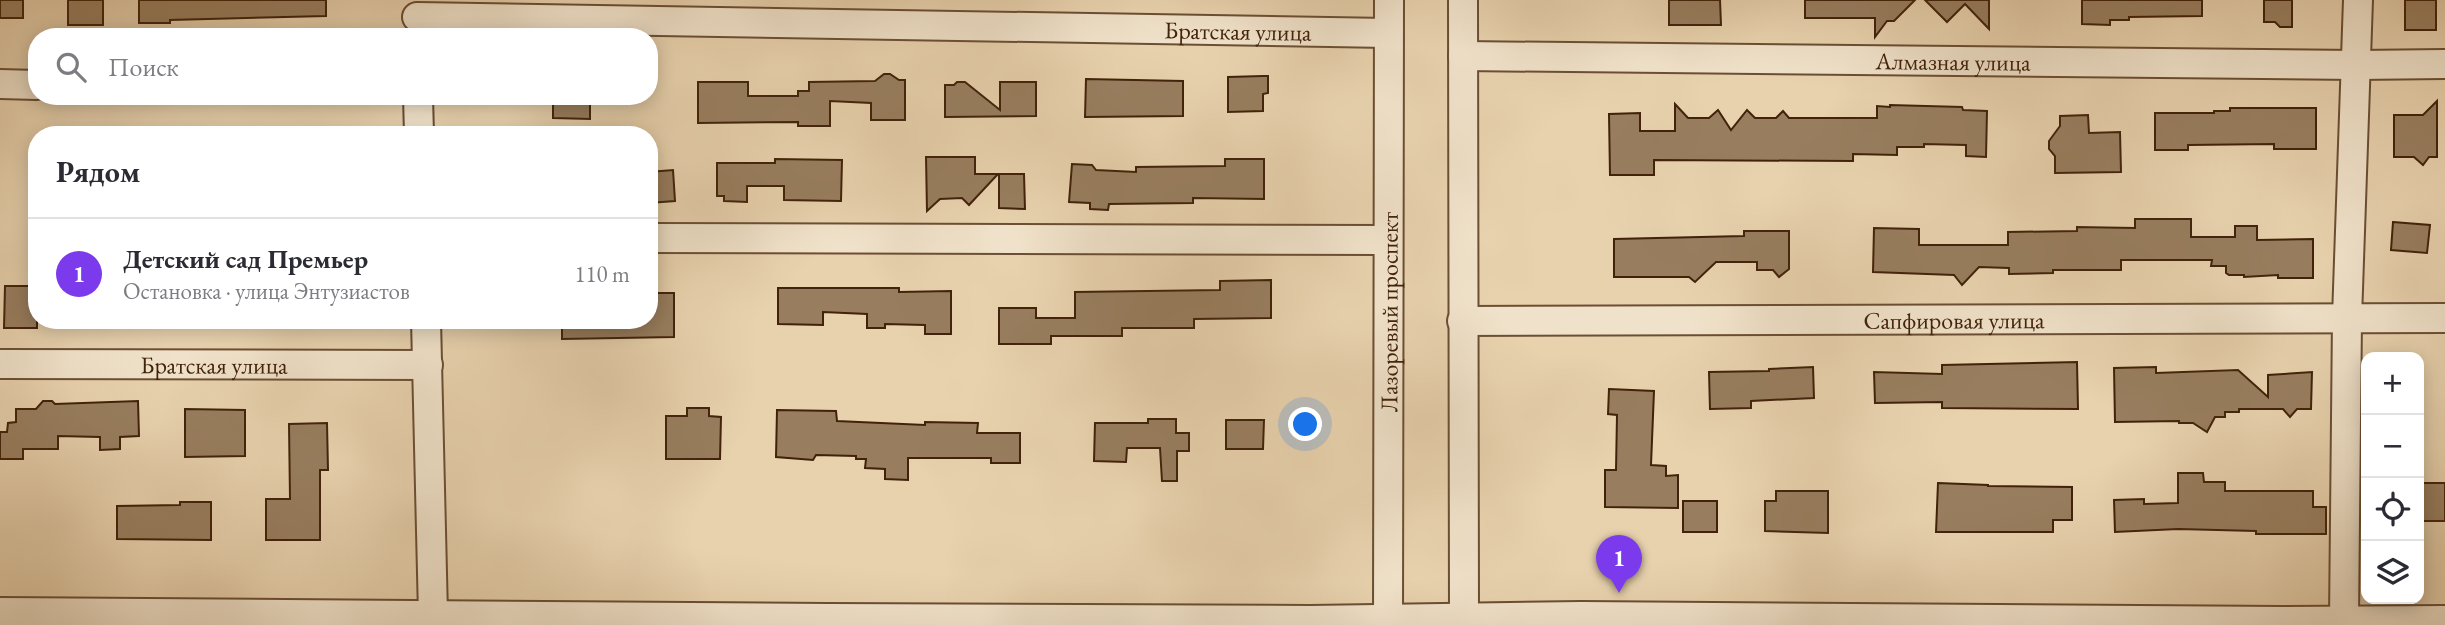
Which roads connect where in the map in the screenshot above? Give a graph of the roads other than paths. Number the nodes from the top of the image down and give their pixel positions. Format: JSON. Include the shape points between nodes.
{"nodes":[{"id":1,"x":1388,"y":0,"type":"edge"},
{"id":2,"x":1463,"y":0,"type":"edge"},
{"id":3,"x":2358,"y":0,"type":"edge"},
{"id":4,"x":417,"y":18,"type":"edge"},
{"id":5,"x":1388,"y":33,"type":"junction"},
{"id":6,"x":1462,"y":56,"type":"junction"},
{"id":7,"x":2445,"y":64,"type":"edge"},
{"id":8,"x":2357,"y":65,"type":"junction"},
{"id":9,"x":0,"y":84,"type":"edge"},
{"id":10,"x":28,"y":85,"type":"edge"},
{"id":11,"x":418,"y":105,"type":"edge"},
{"id":12,"x":419,"y":126,"type":"edge"},
{"id":13,"x":658,"y":238,"type":"edge"},
{"id":14,"x":1388,"y":240,"type":"junction"},
{"id":15,"x":2347,"y":318,"type":"junction"},
{"id":16,"x":2445,"y":318,"type":"edge"},
{"id":17,"x":1462,"y":321,"type":"junction"},
{"id":18,"x":426,"y":329,"type":"edge"},
{"id":19,"x":0,"y":364,"type":"edge"},
{"id":20,"x":428,"y":365,"type":"junction"},
{"id":21,"x":0,"y":612,"type":"edge"},
{"id":22,"x":433,"y":615,"type":"junction"},
{"id":23,"x":1464,"y":617,"type":"junction"},
{"id":24,"x":2344,"y":620,"type":"junction"},
{"id":25,"x":2445,"y":620,"type":"edge"},
{"id":26,"x":1581,"y":621,"type":"edge"},
{"id":27,"x":826,"y":622,"type":"edge"},
{"id":28,"x":1310,"y":622,"type":"edge"},
{"id":29,"x":1376,"y":622,"type":"edge"},
{"id":30,"x":2281,"y":623,"type":"edge"}],
"edges":[{"from":1,"to":5,"type":"street","name":"Лазоревый проспект"},
{"from":2,"to":6,"type":"street"},
{"from":3,"to":8,"type":"street"},
{"from":4,"to":5,"type":"street","name":"Братская улица"},
{"from":5,"to":14,"type":"street","name":"Лазоревый проспект"},
{"from":6,"to":8,"type":"street","name":"Алмазная улица"},
{"from":6,"to":17,"type":"street"},
{"from":7,"to":8,"type":"street","name":"Алмазная улица"},
{"from":8,"to":15,"type":"street"},
{"from":9,"to":10,"type":"street"},
{"from":11,"to":12,"type":"street"},
{"from":13,"to":14,"type":"street"},
{"from":14,"to":29,"type":"street","name":"Лазоревый проспект"},
{"from":15,"to":16,"type":"street","name":"Сапфировая улица"},
{"from":15,"to":17,"type":"street","name":"Сапфировая улица"},
{"from":15,"to":24,"type":"street"},
{"from":17,"to":23,"type":"street"},
{"from":18,"to":20,"type":"street"},
{"from":19,"to":20,"type":"street","name":"Братская улица"},
{"from":20,"to":22,"type":"street"},
{"from":21,"to":22,"type":"street"},
{"from":22,"to":27,"type":"street"},
{"from":23,"to":26,"type":"street"},
{"from":23,"to":29,"type":"street"},
{"from":24,"to":25,"type":"street"},
{"from":24,"to":30,"type":"street"},
{"from":26,"to":30,"type":"street"},
{"from":27,"to":28,"type":"street"},
{"from":28,"to":29,"type":"street"}]}
